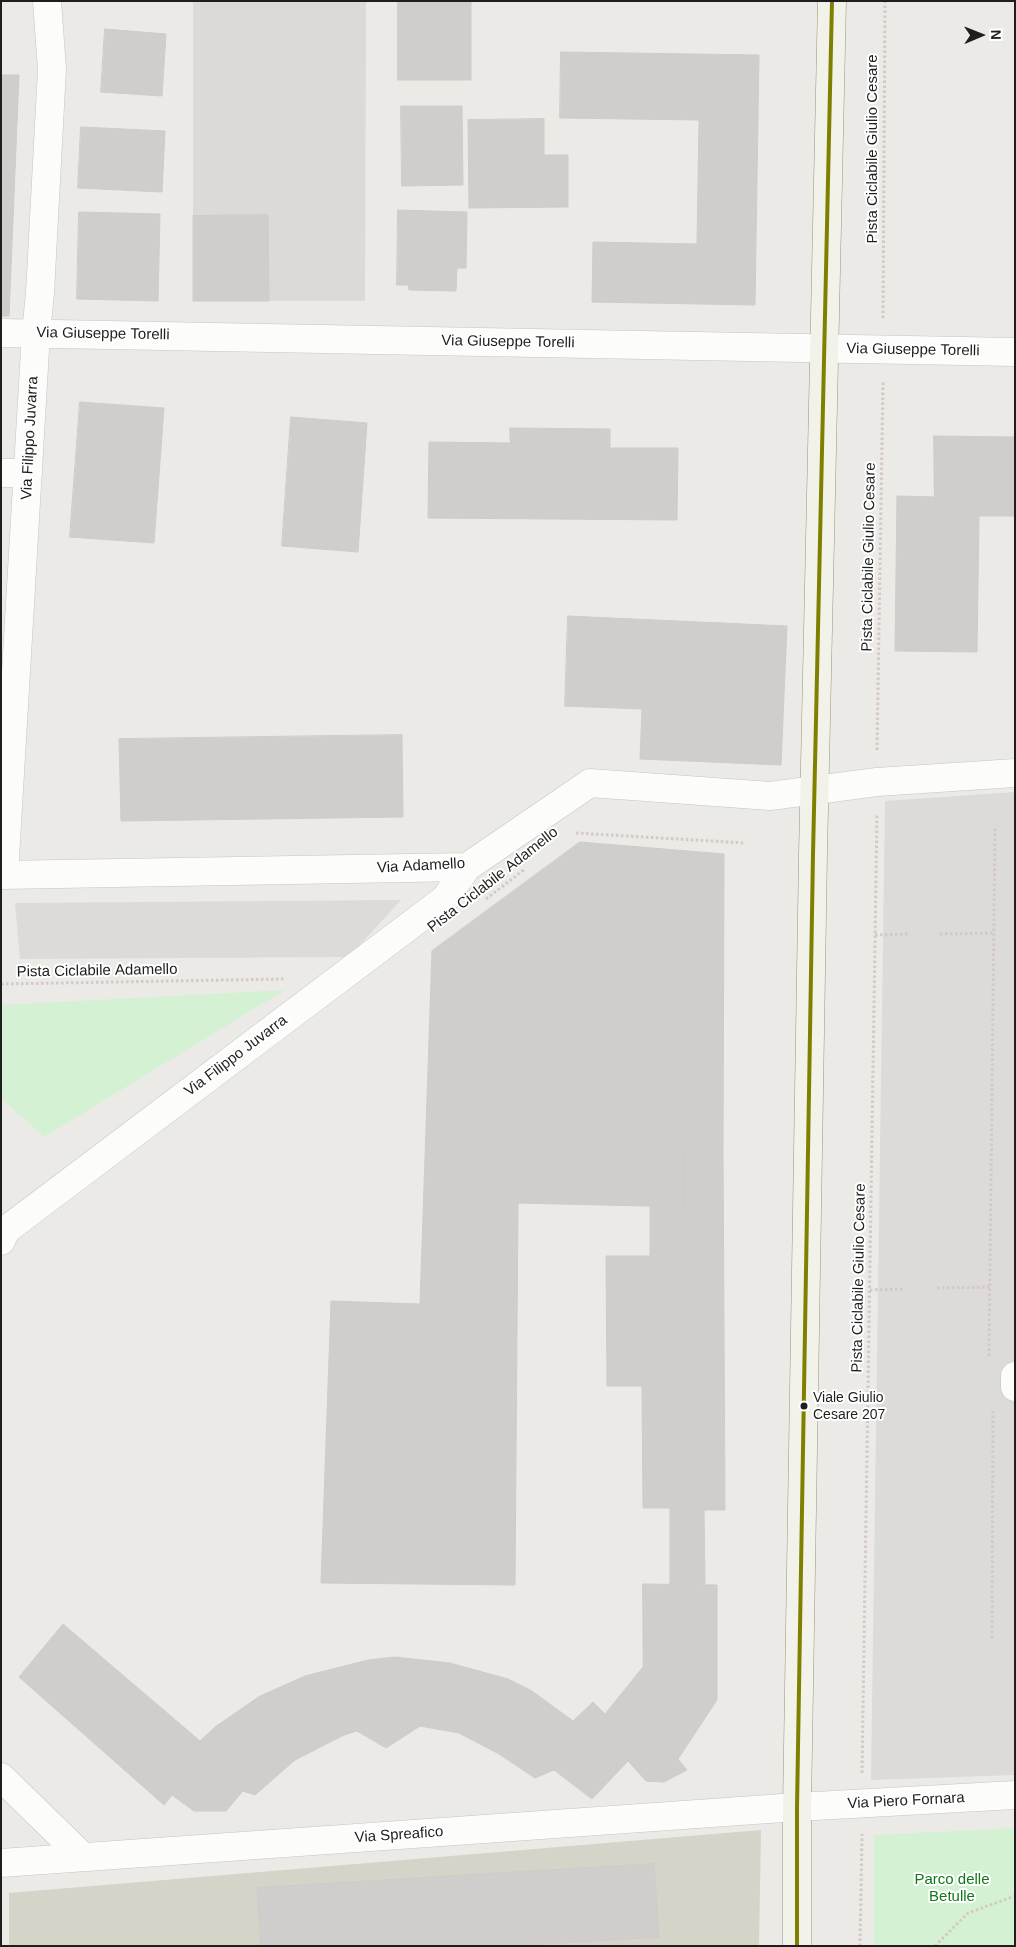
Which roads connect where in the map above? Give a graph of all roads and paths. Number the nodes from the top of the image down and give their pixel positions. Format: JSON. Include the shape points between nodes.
{"nodes":[{"id":1,"x":47,"y":1,"type":"edge"},
{"id":2,"x":832,"y":1,"type":"edge"},
{"id":3,"x":885,"y":1,"type":"edge"},
{"id":4,"x":883,"y":327,"type":"dead end"},
{"id":5,"x":1,"y":333,"type":"edge"},
{"id":6,"x":36,"y":333,"type":"junction"},
{"id":7,"x":824,"y":349,"type":"junction"},
{"id":8,"x":1015,"y":352,"type":"edge"},
{"id":9,"x":883,"y":374,"type":"dead end"},
{"id":10,"x":1,"y":473,"type":"edge"},
{"id":11,"x":28,"y":474,"type":"junction"},
{"id":12,"x":877,"y":750,"type":"dead end"},
{"id":13,"x":1015,"y":773,"type":"edge"},
{"id":14,"x":815,"y":790,"type":"junction"},
{"id":15,"x":877,"y":811,"type":"dead end"},
{"id":16,"x":995,"y":828,"type":"dead end"},
{"id":17,"x":572,"y":832,"type":"dead end"},
{"id":18,"x":745,"y":843,"type":"dead end"},
{"id":19,"x":467,"y":867,"type":"junction"},
{"id":20,"x":526,"y":868,"type":"dead end"},
{"id":21,"x":3,"y":875,"type":"edge"},
{"id":22,"x":479,"y":905,"type":"dead end"},
{"id":23,"x":994,"y":933,"type":"junction"},
{"id":24,"x":909,"y":934,"type":"dead end"},
{"id":25,"x":940,"y":934,"type":"dead end"},
{"id":26,"x":875,"y":935,"type":"junction"},
{"id":27,"x":294,"y":978,"type":"dead end"},
{"id":28,"x":1,"y":984,"type":"edge"},
{"id":29,"x":1,"y":1241,"type":"edge"},
{"id":30,"x":990,"y":1287,"type":"junction"},
{"id":31,"x":937,"y":1288,"type":"dead end"},
{"id":32,"x":905,"y":1289,"type":"dead end"},
{"id":33,"x":870,"y":1290,"type":"junction"},
{"id":34,"x":990,"y":1356,"type":"dead end"},
{"id":35,"x":1014,"y":1376,"type":"edge"},
{"id":36,"x":1015,"y":1387,"type":"edge"},
{"id":37,"x":993,"y":1405,"type":"dead end"},
{"id":38,"x":992,"y":1638,"type":"dead end"},
{"id":39,"x":862,"y":1775,"type":"dead end"},
{"id":40,"x":1,"y":1777,"type":"edge"},
{"id":41,"x":1015,"y":1795,"type":"edge"},
{"id":42,"x":797,"y":1807,"type":"junction"},
{"id":43,"x":862,"y":1831,"type":"dead end"},
{"id":44,"x":83,"y":1857,"type":"junction"},
{"id":45,"x":1,"y":1862,"type":"edge"},
{"id":46,"x":1015,"y":1896,"type":"edge"},
{"id":47,"x":798,"y":1946,"type":"edge"},
{"id":48,"x":860,"y":1946,"type":"edge"},
{"id":49,"x":935,"y":1946,"type":"edge"}],
"edges":[{"from":1,"to":6,"type":"street","name":"Via Filippo Juvarra","via":[[52,69]]},
{"from":2,"to":7,"type":"main road"},
{"from":3,"to":4,"type":"path","name":"Pista Ciclabile Giulio Cesare"},
{"from":5,"to":6,"type":"street","name":"Via Giuseppe Torelli"},
{"from":6,"to":7,"type":"street","name":"Via Giuseppe Torelli"},
{"from":6,"to":11,"type":"street","name":"Via Filippo Juvarra"},
{"from":7,"to":8,"type":"street","name":"Via Giuseppe Torelli"},
{"from":7,"to":14,"type":"main road"},
{"from":9,"to":12,"type":"path","name":"Pista Ciclabile Giulio Cesare"},
{"from":10,"to":11,"type":"street"},
{"from":11,"to":21,"type":"street","name":"Via Filippo Juvarra"},
{"from":13,"to":14,"type":"street","name":"Via Adamello","via":[[877,782]]},
{"from":14,"to":19,"type":"street","name":"Via Adamello","via":[[770,796],[590,783]]},
{"from":14,"to":42,"type":"main road"},
{"from":15,"to":26,"type":"path","name":"Pista Ciclabile Giulio Cesare"},
{"from":16,"to":23,"type":"path"},
{"from":17,"to":18,"type":"path","name":"Pista Ciclabile Adamello"},
{"from":19,"to":21,"type":"street","name":"Via Adamello"},
{"from":19,"to":29,"type":"street","name":"Via Filippo Juvarra","via":[[445,899],[6,1230]]},
{"from":20,"to":22,"type":"path","name":"Pista Ciclabile Adamello"},
{"from":23,"to":25,"type":"path"},
{"from":23,"to":30,"type":"path"},
{"from":24,"to":26,"type":"path"},
{"from":26,"to":33,"type":"path","name":"Pista Ciclabile Giulio Cesare"},
{"from":27,"to":28,"type":"path","name":"Pista Ciclabile Adamello"},
{"from":30,"to":31,"type":"path"},
{"from":30,"to":34,"type":"path"},
{"from":32,"to":33,"type":"path"},
{"from":33,"to":39,"type":"path","name":"Pista Ciclabile Giulio Cesare"},
{"from":35,"to":36,"type":"street"},
{"from":37,"to":38,"type":"path"},
{"from":40,"to":44,"type":"street"},
{"from":41,"to":42,"type":"street","name":"Via Piero Fornara"},
{"from":42,"to":44,"type":"street","name":"Via Spreafico"},
{"from":42,"to":47,"type":"main road"},
{"from":43,"to":48,"type":"path"},
{"from":44,"to":45,"type":"street","name":"Via Spreafico"},
{"from":46,"to":49,"type":"path","via":[[968,1913]]}]}
